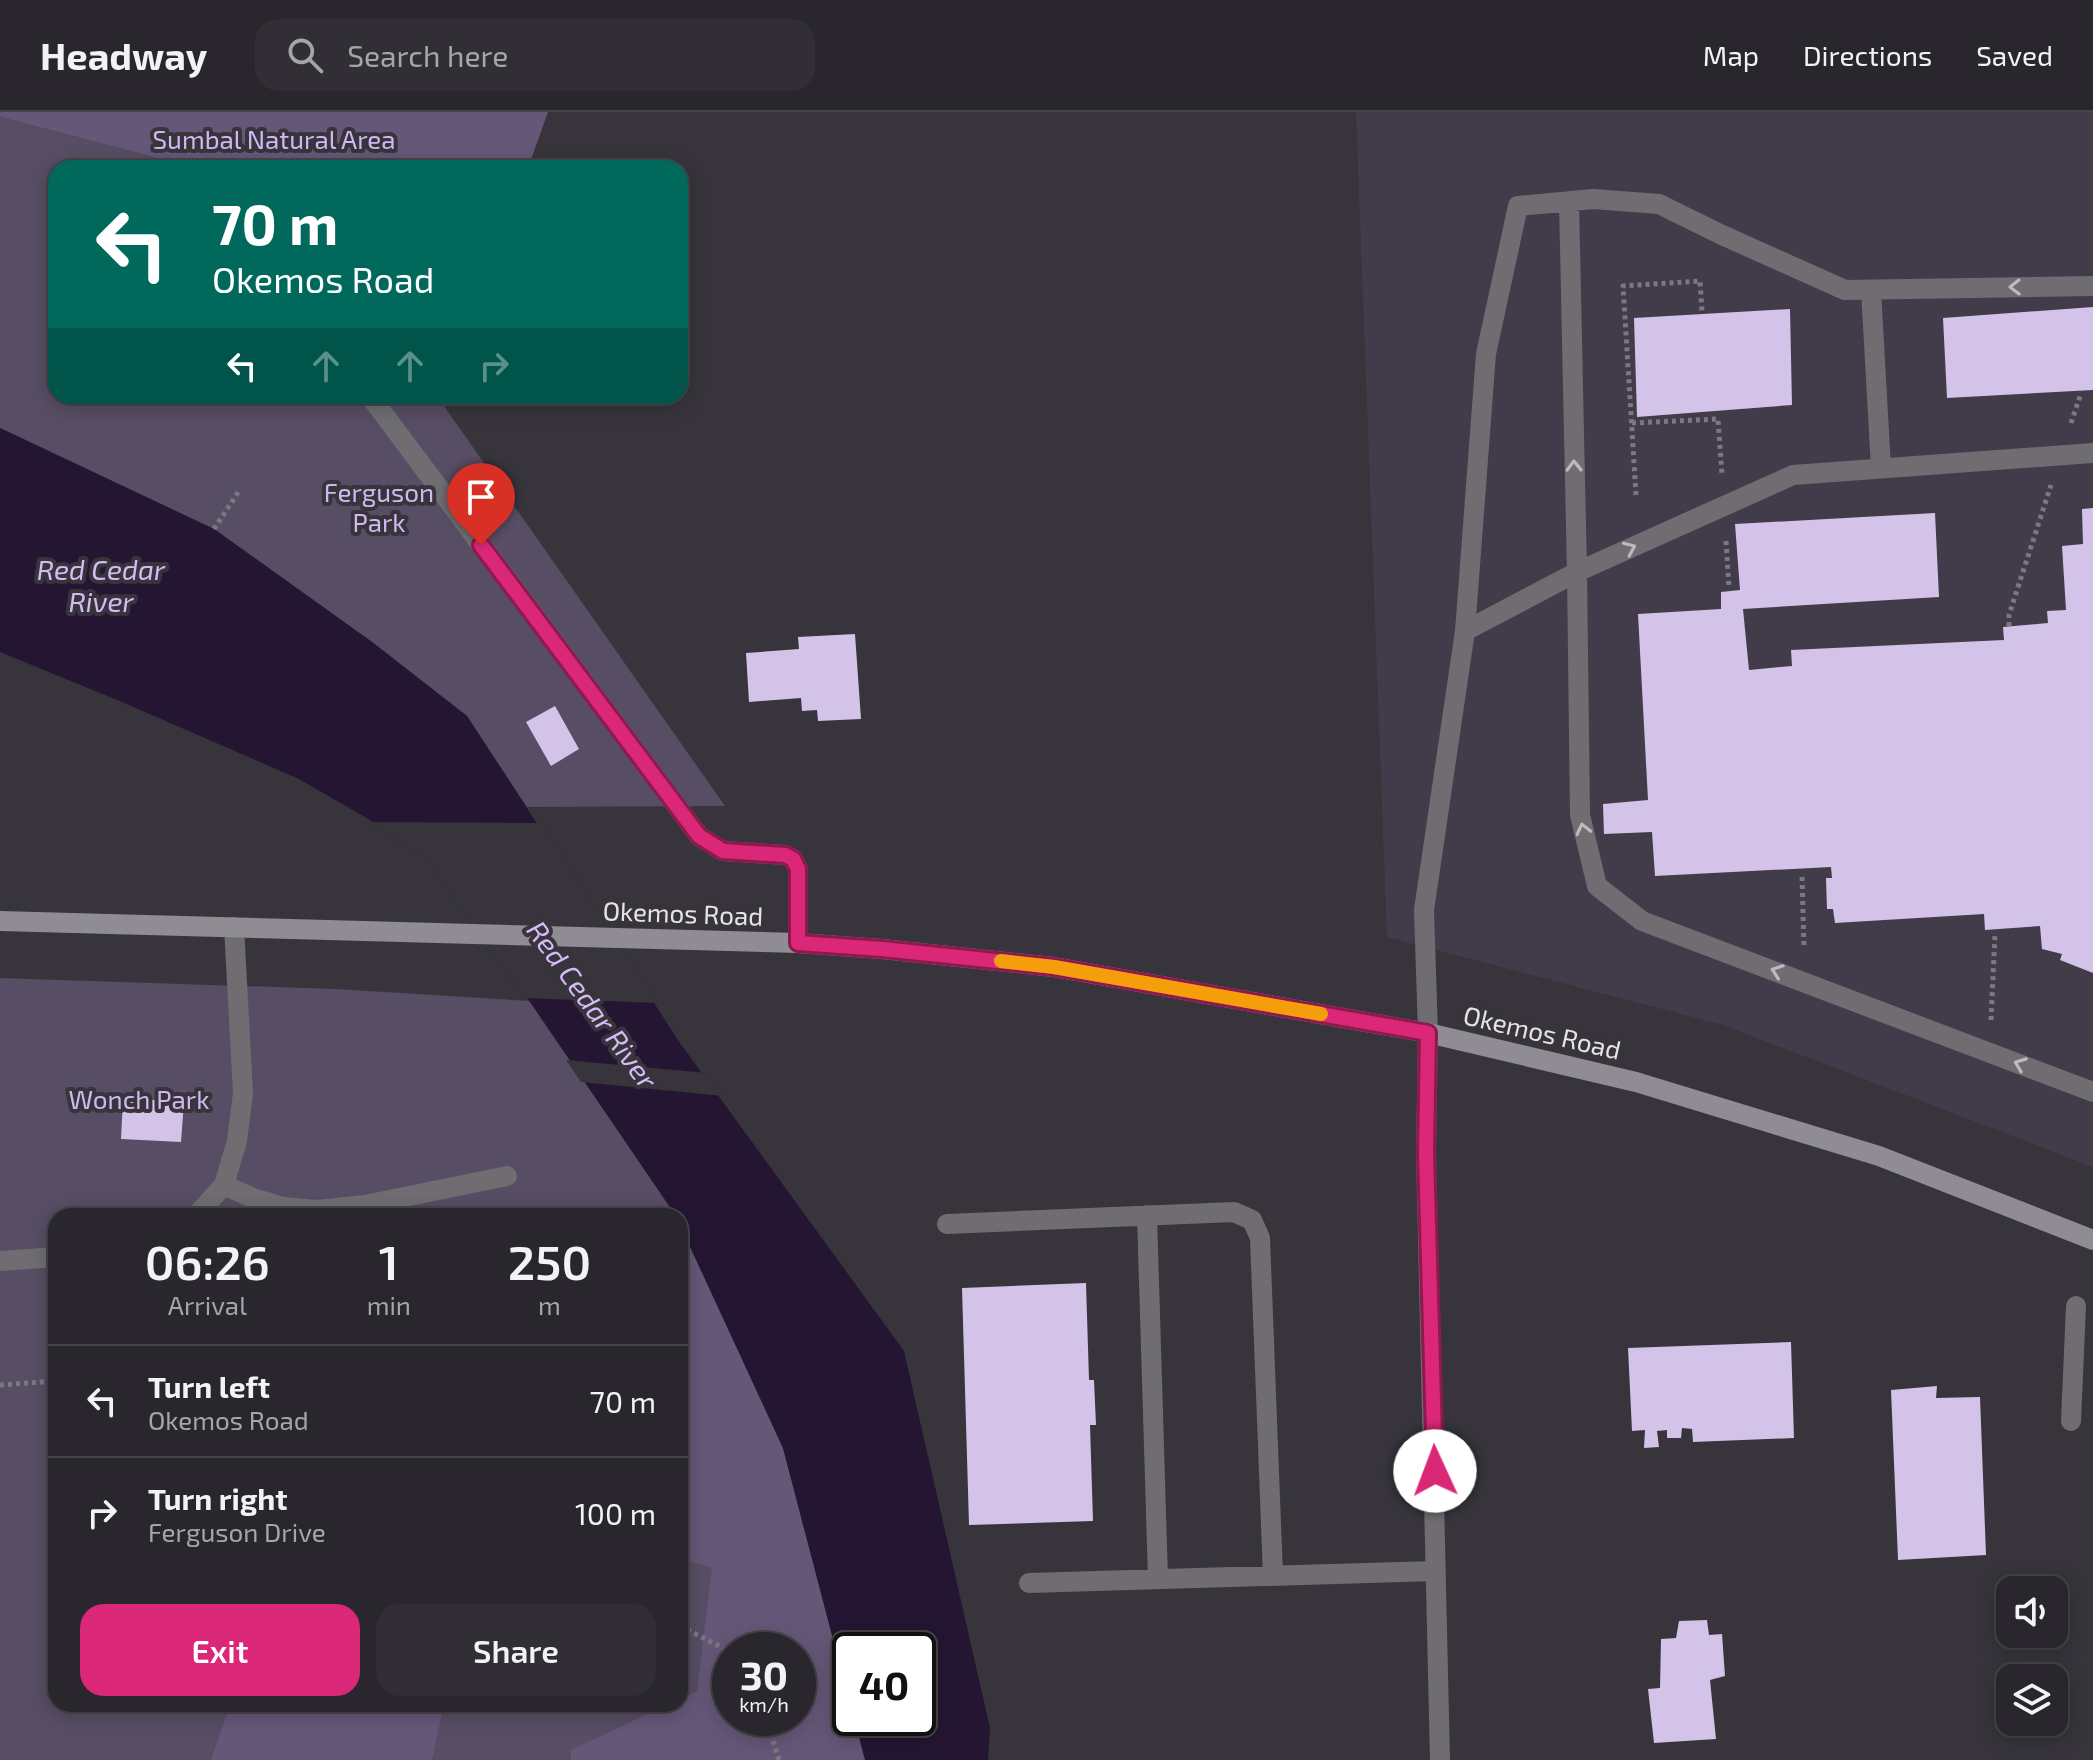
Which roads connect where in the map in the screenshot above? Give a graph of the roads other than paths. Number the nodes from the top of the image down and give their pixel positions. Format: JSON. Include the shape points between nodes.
{"nodes":[{"id":1,"x":1569,"y":201,"type":"junction"},
{"id":2,"x":2093,"y":286,"type":"edge"},
{"id":3,"x":1871,"y":290,"type":"junction"},
{"id":4,"x":376,"y":404,"type":"edge"},
{"id":5,"x":2093,"y":453,"type":"edge"},
{"id":6,"x":1881,"y":468,"type":"junction"},
{"id":7,"x":1577,"y":572,"type":"junction"},
{"id":8,"x":1465,"y":631,"type":"junction"},
{"id":9,"x":0,"y":921,"type":"edge"},
{"id":10,"x":234,"y":927,"type":"junction"},
{"id":11,"x":798,"y":943,"type":"junction"},
{"id":12,"x":1428,"y":1033,"type":"junction"},
{"id":13,"x":2093,"y":1092,"type":"edge"},
{"id":14,"x":507,"y":1176,"type":"dead end"},
{"id":15,"x":224,"y":1185,"type":"junction"},
{"id":16,"x":203,"y":1208,"type":"edge"},
{"id":17,"x":295,"y":1208,"type":"edge"},
{"id":18,"x":345,"y":1208,"type":"edge"},
{"id":19,"x":1147,"y":1215,"type":"junction"},
{"id":20,"x":947,"y":1224,"type":"dead end"},
{"id":21,"x":2093,"y":1240,"type":"edge"},
{"id":22,"x":48,"y":1258,"type":"edge"},
{"id":23,"x":0,"y":1261,"type":"edge"},
{"id":24,"x":2076,"y":1306,"type":"dead end"},
{"id":25,"x":2071,"y":1421,"type":"dead end"},
{"id":26,"x":1435,"y":1571,"type":"junction"},
{"id":27,"x":1273,"y":1576,"type":"junction"},
{"id":28,"x":1158,"y":1579,"type":"junction"},
{"id":29,"x":1029,"y":1583,"type":"dead end"},
{"id":30,"x":1440,"y":1760,"type":"edge"}],
"edges":[{"from":1,"to":3,"type":"street","via":[[1659,204],[1845,290]]},
{"from":7,"to":1,"type":"street","one_way":true},
{"from":1,"to":8,"type":"street","via":[[1518,206],[1486,354]]},
{"from":2,"to":3,"type":"street","one_way":true},
{"from":3,"to":6,"type":"street"},
{"from":4,"to":11,"type":"street","via":[[699,836],[723,851],[793,859],[798,869]]},
{"from":5,"to":6,"type":"street"},
{"from":7,"to":6,"type":"street","one_way":true,"via":[[1793,475]]},
{"from":7,"to":8,"type":"street"},
{"from":13,"to":7,"type":"street","one_way":true,"via":[[1642,921],[1597,886],[1580,815]]},
{"from":8,"to":12,"type":"street","via":[[1424,910]]},
{"from":9,"to":10,"type":"main road","name":"Okemos Road"},
{"from":10,"to":11,"type":"main road","name":"Okemos Road"},
{"from":10,"to":15,"type":"street","via":[[243,1093]]},
{"from":11,"to":12,"type":"main road","name":"Okemos Road","via":[[1054,967]]},
{"from":12,"to":21,"type":"main road","name":"Okemos Road","via":[[1636,1082],[1879,1156]]},
{"from":12,"to":26,"type":"street"},
{"from":14,"to":18,"type":"street"},
{"from":15,"to":16,"type":"street"},
{"from":15,"to":17,"type":"street"},
{"from":19,"to":20,"type":"street"},
{"from":19,"to":27,"type":"street","via":[[1234,1212],[1258,1228]]},
{"from":19,"to":28,"type":"street"},
{"from":22,"to":23,"type":"street"},
{"from":24,"to":25,"type":"street"},
{"from":26,"to":27,"type":"street"},
{"from":26,"to":30,"type":"street"},
{"from":27,"to":28,"type":"street"},
{"from":28,"to":29,"type":"street"}]}
